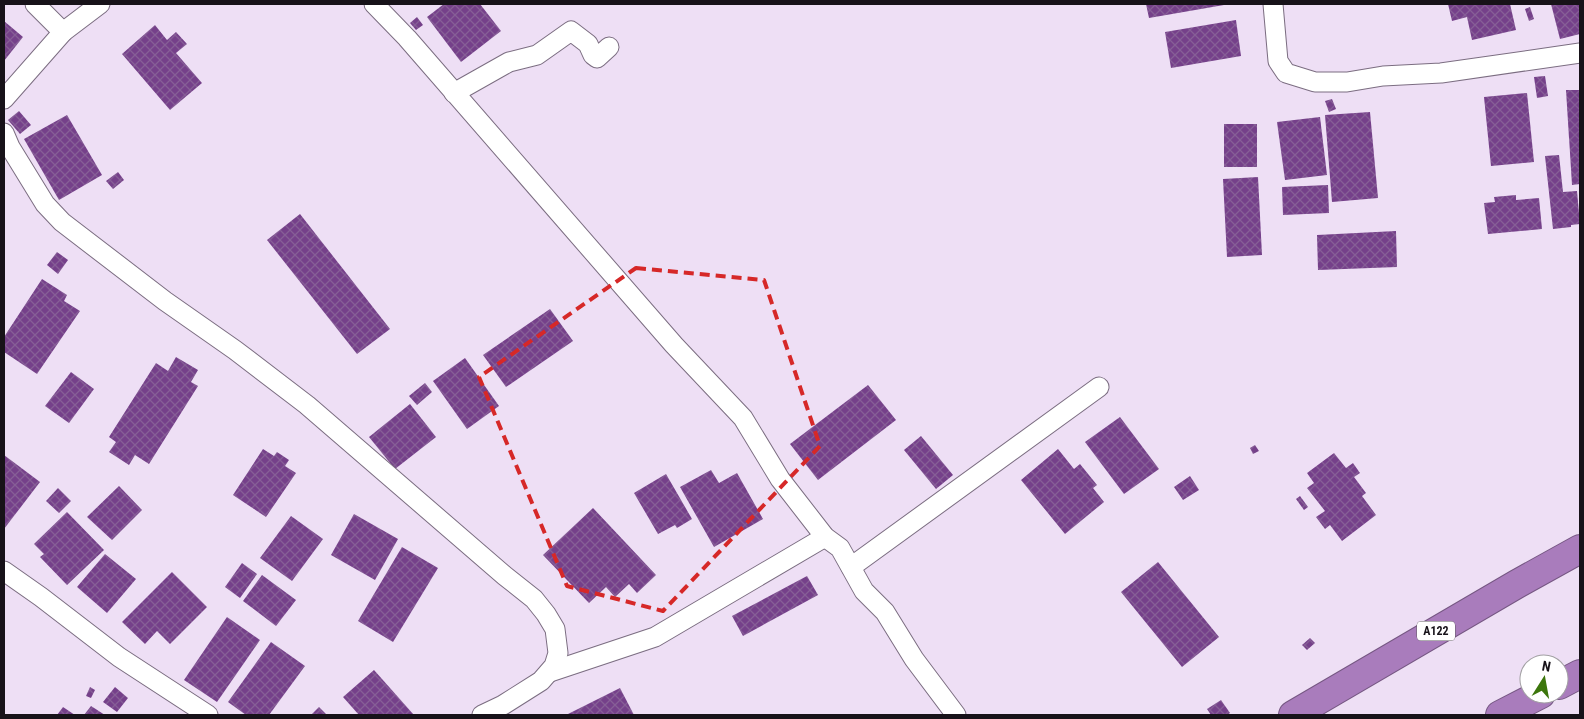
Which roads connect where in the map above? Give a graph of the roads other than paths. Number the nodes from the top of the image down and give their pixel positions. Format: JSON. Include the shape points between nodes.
{"nodes":[{"id":1,"x":35,"y":4,"type":"edge"},
{"id":2,"x":100,"y":4,"type":"edge"},
{"id":3,"x":374,"y":4,"type":"edge"},
{"id":4,"x":1273,"y":4,"type":"edge"},
{"id":5,"x":63,"y":32,"type":"junction"},
{"id":6,"x":609,"y":47,"type":"dead end"},
{"id":7,"x":1580,"y":53,"type":"edge"},
{"id":8,"x":454,"y":93,"type":"junction"},
{"id":9,"x":4,"y":99,"type":"edge"},
{"id":10,"x":4,"y":133,"type":"edge"},
{"id":11,"x":1099,"y":387,"type":"dead end"},
{"id":12,"x":825,"y":537,"type":"junction"},
{"id":13,"x":1580,"y":549,"type":"edge"},
{"id":14,"x":851,"y":567,"type":"junction"},
{"id":15,"x":4,"y":570,"type":"edge"},
{"id":16,"x":550,"y":672,"type":"junction"},
{"id":17,"x":1521,"y":704,"type":"edge"},
{"id":18,"x":208,"y":715,"type":"edge"},
{"id":19,"x":482,"y":715,"type":"edge"},
{"id":20,"x":956,"y":715,"type":"edge"},
{"id":21,"x":1293,"y":715,"type":"edge"},
{"id":22,"x":1500,"y":715,"type":"edge"}],
"edges":[{"from":1,"to":5,"type":"street"},
{"from":2,"to":5,"type":"street"},
{"from":3,"to":8,"type":"street"},
{"from":4,"to":7,"type":"street","via":[[1278,61],[1286,73],[1315,82],[1441,73]]},
{"from":5,"to":9,"type":"street"},
{"from":6,"to":8,"type":"street","via":[[597,58],[588,44],[571,31],[537,55],[509,62]]},
{"from":8,"to":12,"type":"street","via":[[674,345],[743,418],[780,479]]},
{"from":10,"to":16,"type":"street","via":[[45,204],[62,222],[307,405],[534,598],[555,629],[558,653]]},
{"from":11,"to":14,"type":"street"},
{"from":12,"to":14,"type":"street","via":[[840,548]]},
{"from":12,"to":16,"type":"street","via":[[655,637]]},
{"from":13,"to":21,"type":"highway","number":"A122"},
{"from":14,"to":20,"type":"street","via":[[864,591],[885,612],[914,659]]},
{"from":15,"to":18,"type":"street","via":[[119,657]]},
{"from":16,"to":19,"type":"street","via":[[534,686]]},
{"from":17,"to":22,"type":"highway"}]}
